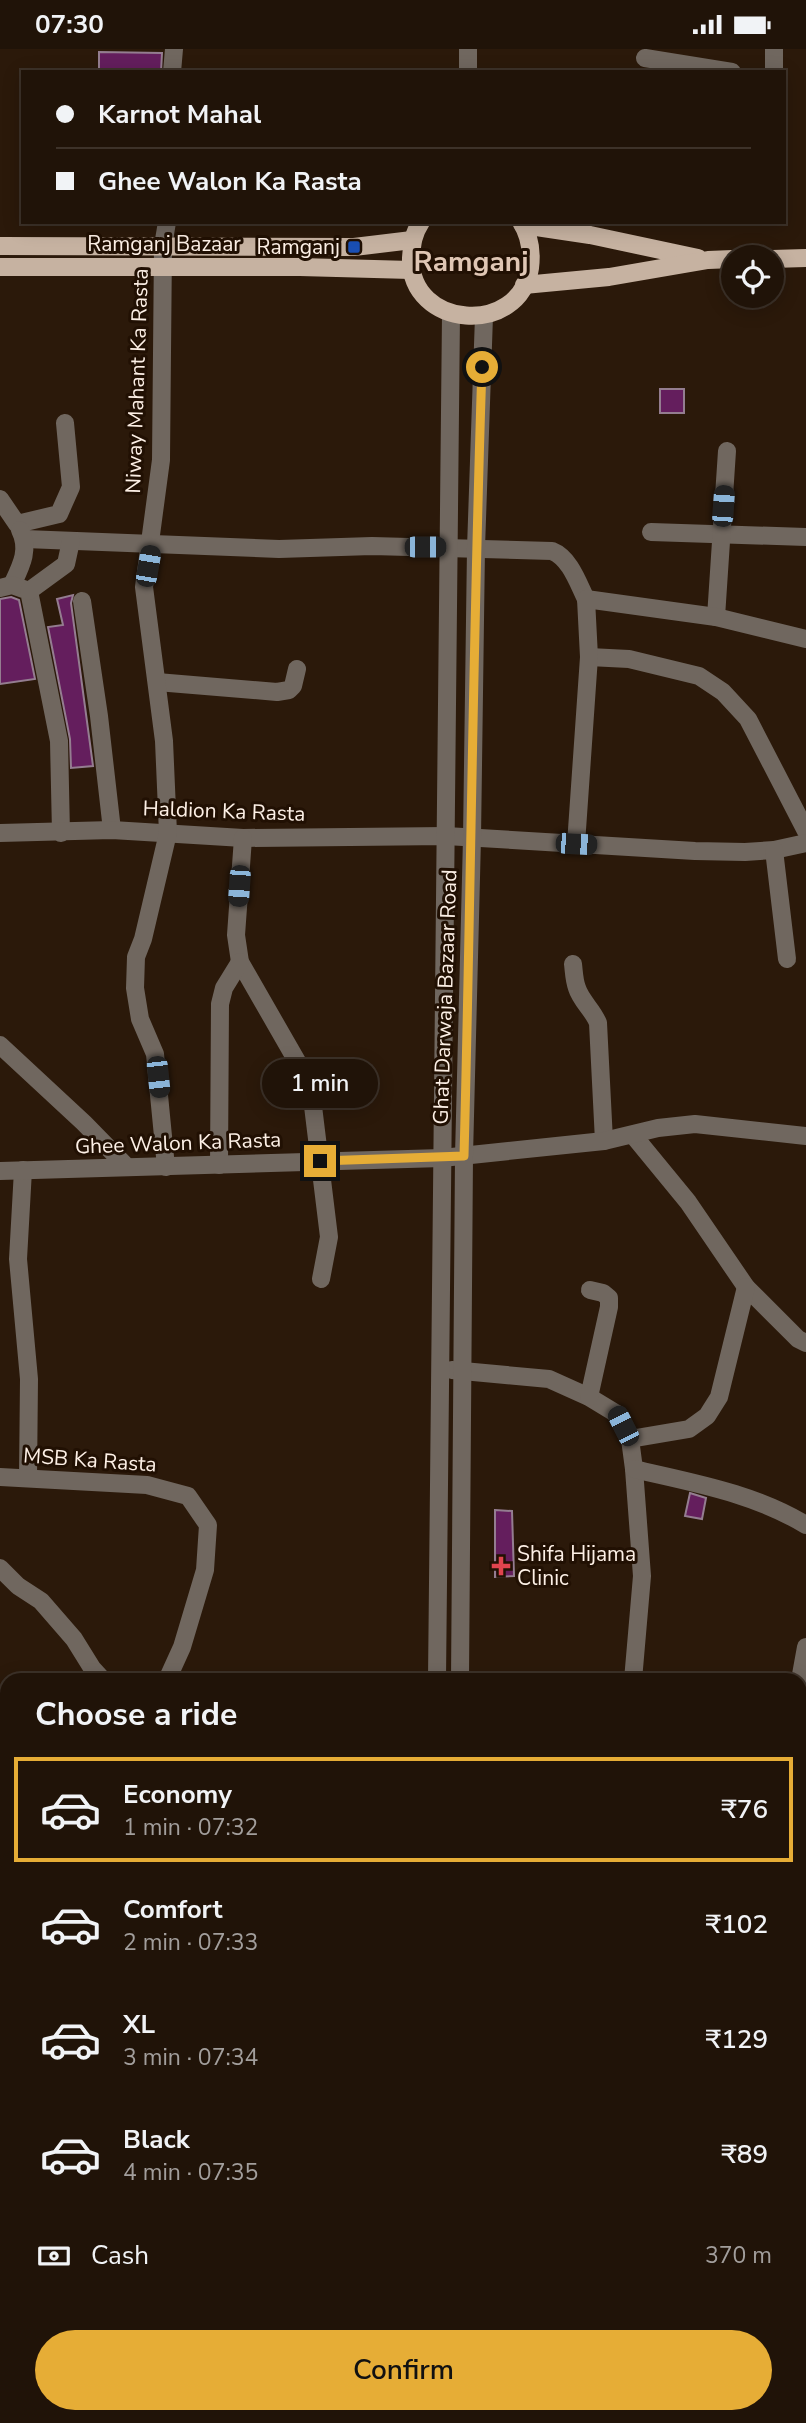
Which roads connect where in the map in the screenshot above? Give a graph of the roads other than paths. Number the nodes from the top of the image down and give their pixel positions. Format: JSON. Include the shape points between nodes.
{"nodes":[{"id":1,"x":174,"y":49,"type":"edge"},
{"id":2,"x":468,"y":49,"type":"edge"},
{"id":3,"x":774,"y":49,"type":"edge"},
{"id":4,"x":645,"y":58,"type":"dead end"},
{"id":5,"x":172,"y":70,"type":"edge"},
{"id":6,"x":468,"y":70,"type":"edge"},
{"id":7,"x":720,"y":70,"type":"edge"},
{"id":8,"x":774,"y":70,"type":"edge"},
{"id":9,"x":167,"y":224,"type":"edge"},
{"id":10,"x":420,"y":224,"type":"edge"},
{"id":11,"x":522,"y":224,"type":"edge"},
{"id":12,"x":412,"y":240,"type":"junction"},
{"id":13,"x":0,"y":246,"type":"edge"},
{"id":14,"x":163,"y":246,"type":"junction"},
{"id":15,"x":806,"y":258,"type":"edge"},
{"id":16,"x":721,"y":259,"type":"edge"},
{"id":17,"x":784,"y":259,"type":"edge"},
{"id":18,"x":708,"y":260,"type":"junction"},
{"id":19,"x":0,"y":267,"type":"edge"},
{"id":20,"x":163,"y":267,"type":"junction"},
{"id":21,"x":411,"y":270,"type":"junction"},
{"id":22,"x":524,"y":285,"type":"junction"},
{"id":23,"x":451,"y":314,"type":"junction"},
{"id":24,"x":484,"y":316,"type":"junction"},
{"id":25,"x":65,"y":423,"type":"dead end"},
{"id":26,"x":727,"y":451,"type":"dead end"},
{"id":27,"x":0,"y":499,"type":"edge"},
{"id":28,"x":21,"y":531,"type":"junction"},
{"id":29,"x":651,"y":532,"type":"dead end"},
{"id":30,"x":722,"y":533,"type":"junction"},
{"id":31,"x":806,"y":537,"type":"edge"},
{"id":32,"x":71,"y":541,"type":"junction"},
{"id":33,"x":152,"y":544,"type":"junction"},
{"id":34,"x":450,"y":547,"type":"junction"},
{"id":35,"x":476,"y":548,"type":"junction"},
{"id":36,"x":14,"y":588,"type":"edge"},
{"id":37,"x":586,"y":599,"type":"junction"},
{"id":38,"x":82,"y":601,"type":"dead end"},
{"id":39,"x":716,"y":617,"type":"junction"},
{"id":40,"x":806,"y":639,"type":"edge"},
{"id":41,"x":589,"y":657,"type":"junction"},
{"id":42,"x":297,"y":669,"type":"dead end"},
{"id":43,"x":157,"y":682,"type":"junction"},
{"id":44,"x":111,"y":830,"type":"junction"},
{"id":45,"x":806,"y":831,"type":"edge"},
{"id":46,"x":0,"y":833,"type":"edge"},
{"id":47,"x":61,"y":833,"type":"junction"},
{"id":48,"x":168,"y":833,"type":"junction"},
{"id":49,"x":446,"y":836,"type":"junction"},
{"id":50,"x":243,"y":838,"type":"junction"},
{"id":51,"x":472,"y":838,"type":"junction"},
{"id":52,"x":806,"y":843,"type":"edge"},
{"id":53,"x":576,"y":844,"type":"junction"},
{"id":54,"x":774,"y":851,"type":"junction"},
{"id":55,"x":787,"y":959,"type":"dead end"},
{"id":56,"x":240,"y":962,"type":"junction"},
{"id":57,"x":573,"y":964,"type":"dead end"},
{"id":58,"x":0,"y":1045,"type":"edge"},
{"id":59,"x":634,"y":1135,"type":"junction"},
{"id":60,"x":806,"y":1136,"type":"edge"},
{"id":61,"x":604,"y":1140,"type":"junction"},
{"id":62,"x":464,"y":1156,"type":"junction"},
{"id":63,"x":442,"y":1158,"type":"junction"},
{"id":64,"x":320,"y":1161,"type":"junction"},
{"id":65,"x":219,"y":1165,"type":"junction"},
{"id":66,"x":127,"y":1167,"type":"junction"},
{"id":67,"x":166,"y":1167,"type":"junction"},
{"id":68,"x":0,"y":1171,"type":"edge"},
{"id":69,"x":23,"y":1171,"type":"junction"},
{"id":70,"x":321,"y":1279,"type":"dead end"},
{"id":71,"x":747,"y":1287,"type":"junction"},
{"id":72,"x":590,"y":1290,"type":"dead end"},
{"id":73,"x":806,"y":1343,"type":"edge"},
{"id":74,"x":439,"y":1370,"type":"junction"},
{"id":75,"x":463,"y":1371,"type":"junction"},
{"id":76,"x":589,"y":1397,"type":"junction"},
{"id":77,"x":630,"y":1439,"type":"junction"},
{"id":78,"x":634,"y":1469,"type":"junction"},
{"id":79,"x":0,"y":1477,"type":"edge"},
{"id":80,"x":28,"y":1478,"type":"junction"},
{"id":81,"x":806,"y":1525,"type":"edge"},
{"id":82,"x":0,"y":1568,"type":"edge"},
{"id":83,"x":806,"y":1647,"type":"edge"},
{"id":84,"x":97,"y":1673,"type":"edge"},
{"id":85,"x":170,"y":1673,"type":"edge"},
{"id":86,"x":437,"y":1673,"type":"edge"},
{"id":87,"x":460,"y":1673,"type":"edge"},
{"id":88,"x":634,"y":1673,"type":"edge"},
{"id":89,"x":801,"y":1673,"type":"edge"}],
"edges":[{"from":1,"to":5,"type":"street"},
{"from":2,"to":6,"type":"street"},
{"from":3,"to":8,"type":"street"},
{"from":4,"to":7,"type":"street"},
{"from":9,"to":14,"type":"street","name":"Niway Mahant Ka Rasta"},
{"from":10,"to":12,"type":"main road"},
{"from":11,"to":18,"type":"main road"},
{"from":11,"to":22,"type":"main road","via":[[532,257]]},
{"from":12,"to":14,"type":"main road","name":"Ramganj Bazaar","via":[[354,247]]},
{"from":12,"to":21,"type":"main road"},
{"from":13,"to":14,"type":"main road","name":"Ramganj Bazaar"},
{"from":14,"to":20,"type":"street","name":"Niway Mahant Ka Rasta"},
{"from":15,"to":17,"type":"main road"},
{"from":16,"to":18,"type":"main road"},
{"from":18,"to":22,"type":"main road","via":[[609,277]]},
{"from":19,"to":20,"type":"main road","name":"Ramganj Bazaar"},
{"from":20,"to":21,"type":"main road","name":"Ramganj Bazaar"},
{"from":20,"to":33,"type":"street","name":"Niway Mahant Ka Rasta","via":[[161,460]]},
{"from":21,"to":23,"type":"main road","via":[[425,297]]},
{"from":22,"to":24,"type":"main road","via":[[507,305]]},
{"from":23,"to":24,"type":"main road"},
{"from":23,"to":34,"type":"street"},
{"from":24,"to":35,"type":"street","name":"Ghat Darwaja Bazaar Road"},
{"from":25,"to":28,"type":"street","via":[[71,487],[59,514]]},
{"from":26,"to":30,"type":"street"},
{"from":27,"to":28,"type":"street"},
{"from":28,"to":32,"type":"street"},
{"from":28,"to":36,"type":"street","via":[[24,559]]},
{"from":29,"to":30,"type":"street"},
{"from":30,"to":31,"type":"street"},
{"from":30,"to":39,"type":"street"},
{"from":32,"to":33,"type":"street"},
{"from":32,"to":36,"type":"street","via":[[66,565]]},
{"from":33,"to":34,"type":"street","via":[[279,549]]},
{"from":33,"to":43,"type":"street","name":"Niway Mahant Ka Rasta","via":[[144,587]]},
{"from":34,"to":35,"type":"street"},
{"from":34,"to":49,"type":"street"},
{"from":35,"to":37,"type":"street","via":[[560,554]]},
{"from":35,"to":51,"type":"street","name":"Ghat Darwaja Bazaar Road"},
{"from":36,"to":47,"type":"street","via":[[59,741]]},
{"from":37,"to":39,"type":"street"},
{"from":37,"to":41,"type":"street"},
{"from":38,"to":44,"type":"street"},
{"from":39,"to":40,"type":"street"},
{"from":41,"to":45,"type":"street","via":[[629,659],[699,676],[723,692],[748,719]]},
{"from":41,"to":53,"type":"street"},
{"from":42,"to":43,"type":"street","via":[[293,686],[277,692]]},
{"from":43,"to":48,"type":"street","name":"Niway Mahant Ka Rasta"},
{"from":44,"to":47,"type":"street","name":"Haldion Ka Rasta"},
{"from":44,"to":48,"type":"street","name":"Haldion Ka Rasta"},
{"from":46,"to":47,"type":"street","name":"Haldion Ka Rasta"},
{"from":48,"to":50,"type":"street","name":"Haldion Ka Rasta"},
{"from":48,"to":67,"type":"street","name":"Niway Mahant Ka Rasta","via":[[135,967],[140,1019],[155,1054]]},
{"from":49,"to":50,"type":"street","name":"Haldion Ka Rasta"},
{"from":49,"to":51,"type":"street","name":"Haldion Ka Rasta"},
{"from":49,"to":63,"type":"street"},
{"from":50,"to":56,"type":"street","via":[[236,935]]},
{"from":51,"to":53,"type":"street","name":"Haldion Ka Rasta"},
{"from":51,"to":62,"type":"street","name":"Ghat Darwaja Bazaar Road"},
{"from":52,"to":54,"type":"street","name":"Haldion Ka Rasta"},
{"from":53,"to":54,"type":"street","name":"Haldion Ka Rasta"},
{"from":54,"to":55,"type":"street"},
{"from":56,"to":64,"type":"street","via":[[306,1077]]},
{"from":56,"to":65,"type":"street","via":[[220,1004]]},
{"from":57,"to":61,"type":"street","via":[[576,987],[598,1023]]},
{"from":58,"to":66,"type":"street"},
{"from":59,"to":60,"type":"street","name":"Ghee Walon Ka Rasta","via":[[695,1124]]},
{"from":59,"to":61,"type":"street","name":"Ghee Walon Ka Rasta"},
{"from":59,"to":71,"type":"street"},
{"from":61,"to":62,"type":"street","name":"Ghee Walon Ka Rasta"},
{"from":62,"to":63,"type":"street","name":"Ghee Walon Ka Rasta"},
{"from":62,"to":75,"type":"street","name":"Ghat Darwaja Bazaar Road"},
{"from":63,"to":64,"type":"street","name":"Ghee Walon Ka Rasta"},
{"from":63,"to":74,"type":"street"},
{"from":64,"to":65,"type":"street","name":"Ghee Walon Ka Rasta"},
{"from":64,"to":70,"type":"street","via":[[329,1237]]},
{"from":65,"to":67,"type":"street","name":"Ghee Walon Ka Rasta"},
{"from":66,"to":67,"type":"street","name":"Ghee Walon Ka Rasta"},
{"from":66,"to":69,"type":"street","name":"Ghee Walon Ka Rasta"},
{"from":68,"to":69,"type":"street","name":"Ghee Walon Ka Rasta"},
{"from":69,"to":80,"type":"street","via":[[18,1259],[29,1380]]},
{"from":71,"to":73,"type":"street"},
{"from":71,"to":77,"type":"street","via":[[719,1397],[707,1416],[689,1429]]},
{"from":72,"to":76,"type":"street","via":[[609,1298],[610,1307]]},
{"from":74,"to":75,"type":"street"},
{"from":74,"to":86,"type":"street"},
{"from":75,"to":76,"type":"street","via":[[549,1379]]},
{"from":75,"to":87,"type":"street","name":"Ghat Darwaja Bazaar Road"},
{"from":76,"to":77,"type":"street","via":[[617,1414]]},
{"from":77,"to":78,"type":"street"},
{"from":78,"to":81,"type":"street","via":[[737,1493]]},
{"from":78,"to":88,"type":"street","via":[[642,1576]]},
{"from":79,"to":80,"type":"street","name":"MSB Ka Rasta"},
{"from":80,"to":85,"type":"street","name":"MSB Ka Rasta","via":[[147,1485],[188,1496],[208,1525],[205,1570]]},
{"from":82,"to":84,"type":"street","via":[[41,1601]]},
{"from":83,"to":89,"type":"street"}]}
